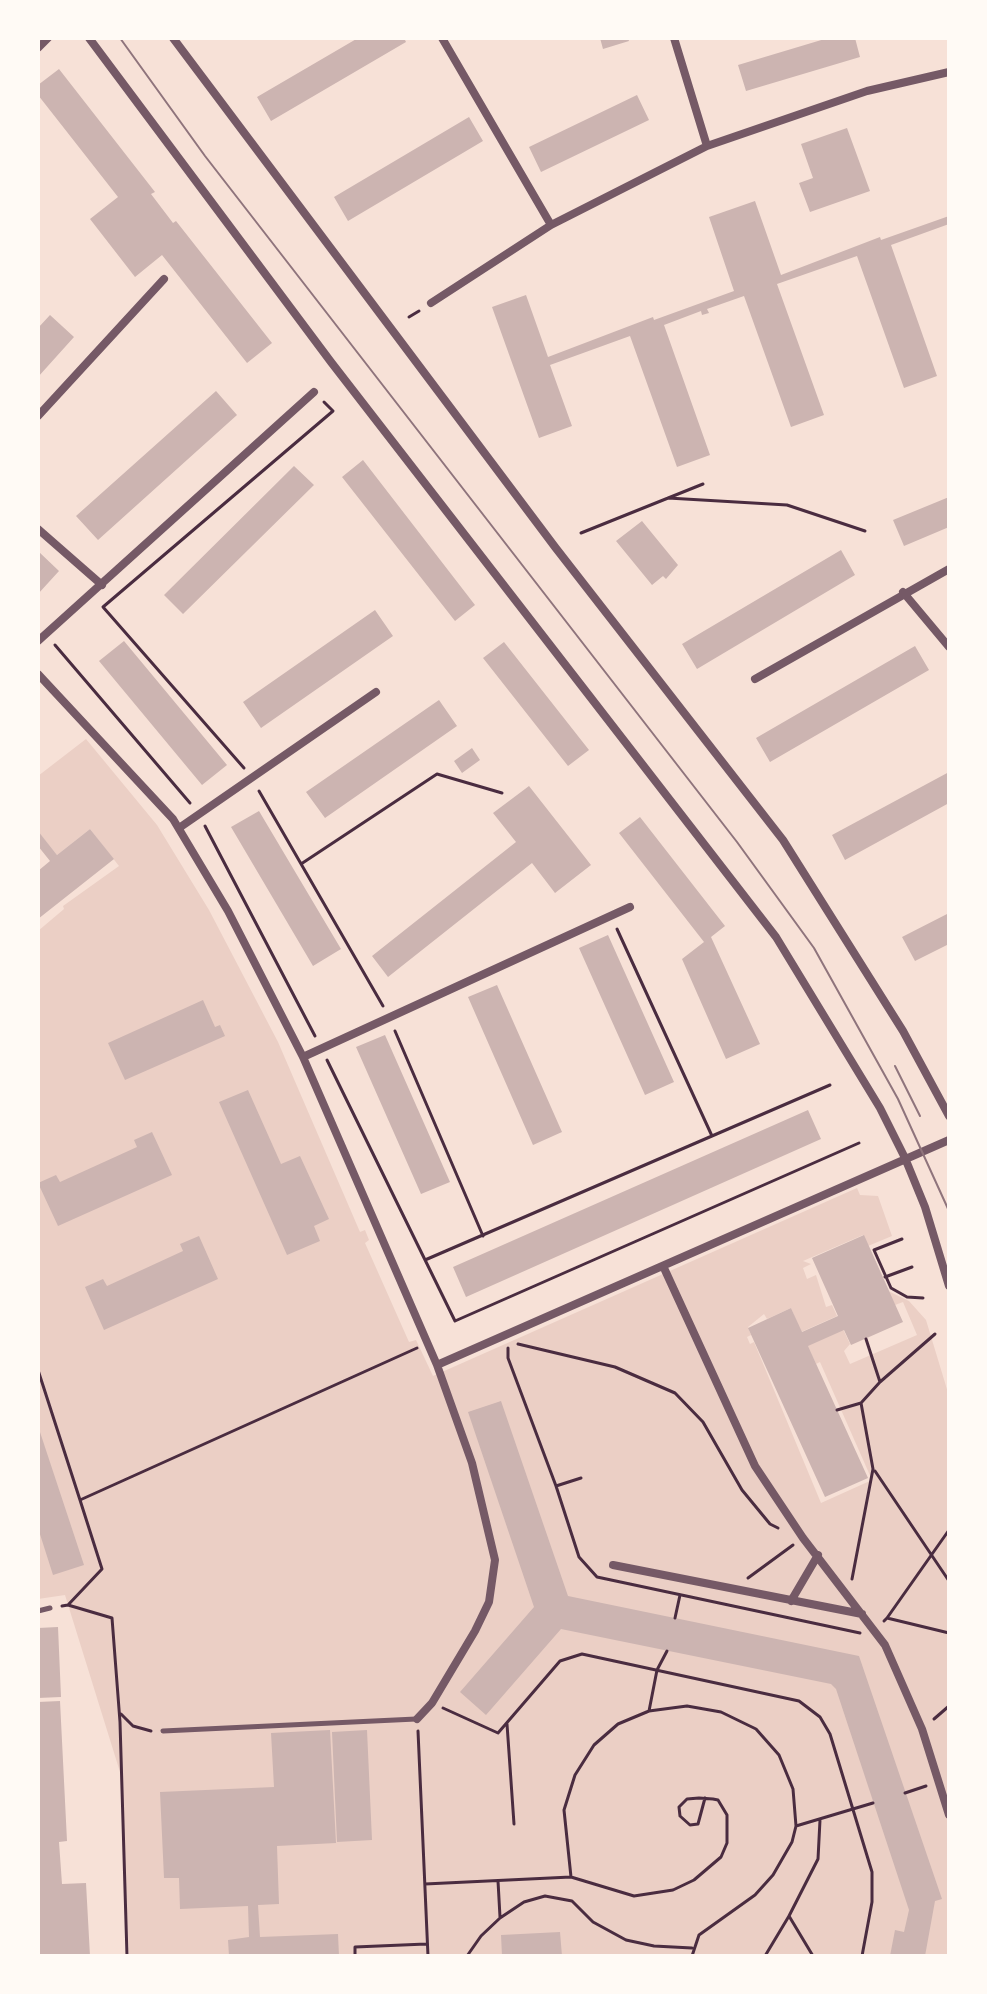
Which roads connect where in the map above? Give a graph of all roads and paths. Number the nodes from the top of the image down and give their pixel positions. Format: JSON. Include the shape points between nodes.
{"nodes":[{"id":1,"x":48,"y":38,"type":"edge"},
{"id":2,"x":89,"y":38,"type":"edge"},
{"id":3,"x":173,"y":38,"type":"edge"},
{"id":4,"x":442,"y":38,"type":"edge"},
{"id":5,"x":674,"y":38,"type":"edge"},
{"id":6,"x":38,"y":48,"type":"edge"},
{"id":7,"x":949,"y":72,"type":"edge"},
{"id":8,"x":707,"y":146,"type":"junction"},
{"id":9,"x":551,"y":225,"type":"junction"},
{"id":10,"x":164,"y":279,"type":"dead end"},
{"id":11,"x":431,"y":303,"type":"dead end"},
{"id":12,"x":314,"y":392,"type":"joint"},
{"id":13,"x":38,"y":416,"type":"edge"},
{"id":14,"x":703,"y":484,"type":"dead end"},
{"id":15,"x":668,"y":498,"type":"junction"},
{"id":16,"x":38,"y":529,"type":"edge"},
{"id":17,"x":865,"y":531,"type":"dead end"},
{"id":18,"x":581,"y":533,"type":"dead end"},
{"id":19,"x":949,"y":569,"type":"edge"},
{"id":20,"x":102,"y":585,"type":"junction"},
{"id":21,"x":903,"y":592,"type":"junction"},
{"id":22,"x":46,"y":634,"type":"junction"},
{"id":23,"x":38,"y":641,"type":"edge"},
{"id":24,"x":949,"y":647,"type":"edge"},
{"id":25,"x":38,"y":674,"type":"edge"},
{"id":26,"x":755,"y":679,"type":"dead end"},
{"id":27,"x":376,"y":692,"type":"dead end"},
{"id":28,"x":252,"y":778,"type":"junction"},
{"id":29,"x":502,"y":793,"type":"dead end"},
{"id":30,"x":199,"y":814,"type":"junction"},
{"id":31,"x":179,"y":828,"type":"junction"},
{"id":32,"x":301,"y":864,"type":"junction"},
{"id":33,"x":630,"y":907,"type":"dead end"},
{"id":34,"x":611,"y":915,"type":"junction"},
{"id":35,"x":389,"y":1017,"type":"junction"},
{"id":36,"x":321,"y":1048,"type":"junction"},
{"id":37,"x":303,"y":1057,"type":"junction"},
{"id":38,"x":830,"y":1085,"type":"dead end"},
{"id":39,"x":949,"y":1116,"type":"edge"},
{"id":40,"x":712,"y":1136,"type":"junction"},
{"id":41,"x":949,"y":1140,"type":"edge"},
{"id":42,"x":859,"y":1143,"type":"dead end"},
{"id":43,"x":905,"y":1158,"type":"junction"},
{"id":44,"x":483,"y":1236,"type":"junction"},
{"id":45,"x":902,"y":1239,"type":"dead end"},
{"id":46,"x":425,"y":1260,"type":"junction"},
{"id":47,"x":912,"y":1267,"type":"dead end"},
{"id":48,"x":664,"y":1268,"type":"junction"},
{"id":49,"x":885,"y":1277,"type":"junction"},
{"id":50,"x":949,"y":1286,"type":"edge"},
{"id":51,"x":923,"y":1298,"type":"dead end"},
{"id":52,"x":935,"y":1334,"type":"dead end"},
{"id":53,"x":866,"y":1339,"type":"dead end"},
{"id":54,"x":428,"y":1343,"type":"junction"},
{"id":55,"x":437,"y":1365,"type":"junction"},
{"id":56,"x":38,"y":1370,"type":"edge"},
{"id":57,"x":880,"y":1382,"type":"junction"},
{"id":58,"x":861,"y":1403,"type":"junction"},
{"id":59,"x":837,"y":1410,"type":"dead end"},
{"id":60,"x":873,"y":1469,"type":"junction"},
{"id":61,"x":581,"y":1478,"type":"dead end"},
{"id":62,"x":80,"y":1500,"type":"junction"},
{"id":63,"x":949,"y":1530,"type":"edge"},
{"id":64,"x":803,"y":1538,"type":"junction"},
{"id":65,"x":818,"y":1555,"type":"junction"},
{"id":66,"x":931,"y":1556,"type":"junction"},
{"id":67,"x":613,"y":1565,"type":"dead end"},
{"id":68,"x":949,"y":1581,"type":"edge"},
{"id":69,"x":732,"y":1590,"type":"junction"},
{"id":70,"x":849,"y":1594,"type":"junction"},
{"id":71,"x":680,"y":1595,"type":"dead end"},
{"id":72,"x":791,"y":1601,"type":"junction"},
{"id":73,"x":68,"y":1605,"type":"junction"},
{"id":74,"x":50,"y":1608,"type":"joint"},
{"id":75,"x":38,"y":1611,"type":"edge"},
{"id":76,"x":862,"y":1614,"type":"junction"},
{"id":77,"x":675,"y":1618,"type":"dead end"},
{"id":78,"x":887,"y":1618,"type":"dead end"},
{"id":79,"x":667,"y":1651,"type":"dead end"},
{"id":80,"x":657,"y":1670,"type":"junction"},
{"id":81,"x":432,"y":1703,"type":"junction"},
{"id":82,"x":949,"y":1706,"type":"edge"},
{"id":83,"x":119,"y":1711,"type":"junction"},
{"id":84,"x":649,"y":1711,"type":"junction"},
{"id":85,"x":417,"y":1719,"type":"junction"},
{"id":86,"x":507,"y":1724,"type":"junction"},
{"id":87,"x":922,"y":1729,"type":"junction"},
{"id":88,"x":163,"y":1731,"type":"joint"},
{"id":89,"x":940,"y":1782,"type":"junction"},
{"id":90,"x":905,"y":1793,"type":"dead end"},
{"id":91,"x":705,"y":1798,"type":"junction"},
{"id":92,"x":873,"y":1803,"type":"dead end"},
{"id":93,"x":854,"y":1810,"type":"junction"},
{"id":94,"x":949,"y":1815,"type":"edge"},
{"id":95,"x":820,"y":1820,"type":"junction"},
{"id":96,"x":514,"y":1824,"type":"dead end"},
{"id":97,"x":796,"y":1826,"type":"junction"},
{"id":98,"x":571,"y":1877,"type":"junction"},
{"id":99,"x":498,"y":1881,"type":"junction"},
{"id":100,"x":425,"y":1884,"type":"junction"},
{"id":101,"x":789,"y":1916,"type":"junction"},
{"id":102,"x":500,"y":1918,"type":"junction"},
{"id":103,"x":428,"y":1944,"type":"junction"},
{"id":104,"x":692,"y":1948,"type":"junction"},
{"id":105,"x":127,"y":1956,"type":"edge"},
{"id":106,"x":355,"y":1956,"type":"edge"},
{"id":107,"x":428,"y":1956,"type":"edge"},
{"id":108,"x":467,"y":1956,"type":"edge"},
{"id":109,"x":692,"y":1956,"type":"edge"},
{"id":110,"x":765,"y":1956,"type":"edge"},
{"id":111,"x":813,"y":1956,"type":"edge"},
{"id":112,"x":862,"y":1956,"type":"edge"}],
"edges":[{"from":1,"to":6,"type":"street"},
{"from":2,"to":43,"type":"street","via":[[331,362],[776,937]]},
{"from":3,"to":39,"type":"street","via":[[555,547],[783,840],[903,1031]]},
{"from":4,"to":9,"type":"street"},
{"from":5,"to":8,"type":"street"},
{"from":7,"to":8,"type":"street","via":[[867,91]]},
{"from":8,"to":9,"type":"street"},
{"from":9,"to":11,"type":"street"},
{"from":10,"to":13,"type":"street"},
{"from":12,"to":20,"type":"street"},
{"from":12,"to":28,"type":"path","via":[[333,411],[103,607]]},
{"from":14,"to":15,"type":"path"},
{"from":15,"to":17,"type":"path","via":[[787,505]]},
{"from":15,"to":18,"type":"path"},
{"from":16,"to":20,"type":"street"},
{"from":19,"to":21,"type":"street"},
{"from":20,"to":22,"type":"street"},
{"from":21,"to":24,"type":"street"},
{"from":21,"to":26,"type":"street"},
{"from":22,"to":23,"type":"street"},
{"from":22,"to":30,"type":"path"},
{"from":25,"to":31,"type":"street"},
{"from":27,"to":28,"type":"street"},
{"from":28,"to":30,"type":"street"},
{"from":28,"to":32,"type":"path"},
{"from":29,"to":32,"type":"path","via":[[437,774]]},
{"from":30,"to":31,"type":"street"},
{"from":30,"to":36,"type":"path"},
{"from":31,"to":37,"type":"street"},
{"from":32,"to":35,"type":"path"},
{"from":33,"to":34,"type":"street"},
{"from":34,"to":35,"type":"street"},
{"from":34,"to":40,"type":"path"},
{"from":35,"to":36,"type":"street"},
{"from":35,"to":44,"type":"path"},
{"from":36,"to":37,"type":"street"},
{"from":36,"to":46,"type":"path"},
{"from":37,"to":54,"type":"street"},
{"from":38,"to":40,"type":"path"},
{"from":40,"to":44,"type":"path"},
{"from":41,"to":43,"type":"street"},
{"from":42,"to":46,"type":"path","via":[[455,1321]]},
{"from":43,"to":48,"type":"street"},
{"from":43,"to":50,"type":"street"},
{"from":44,"to":46,"type":"path"},
{"from":45,"to":49,"type":"path","via":[[874,1250]]},
{"from":47,"to":49,"type":"path"},
{"from":48,"to":55,"type":"street"},
{"from":48,"to":64,"type":"street","via":[[755,1466]]},
{"from":49,"to":51,"type":"path","via":[[901,1295]]},
{"from":52,"to":57,"type":"path"},
{"from":53,"to":57,"type":"path"},
{"from":54,"to":55,"type":"street"},
{"from":54,"to":62,"type":"path"},
{"from":55,"to":81,"type":"street","via":[[472,1463],[495,1560],[489,1602]]},
{"from":56,"to":62,"type":"path"},
{"from":57,"to":58,"type":"path"},
{"from":58,"to":59,"type":"path"},
{"from":58,"to":60,"type":"path"},
{"from":60,"to":66,"type":"path"},
{"from":60,"to":70,"type":"path"},
{"from":61,"to":64,"type":"path","via":[[556,1486],[508,1358],[509,1342],[615,1367],[675,1393],[703,1422],[742,1490],[770,1524]]},
{"from":62,"to":73,"type":"path","via":[[102,1569]]},
{"from":63,"to":66,"type":"path"},
{"from":64,"to":65,"type":"street"},
{"from":64,"to":69,"type":"path"},
{"from":65,"to":70,"type":"street"},
{"from":65,"to":72,"type":"street"},
{"from":66,"to":68,"type":"path"},
{"from":66,"to":78,"type":"path"},
{"from":67,"to":69,"type":"street"},
{"from":69,"to":72,"type":"street"},
{"from":70,"to":76,"type":"street"},
{"from":71,"to":77,"type":"path"},
{"from":72,"to":76,"type":"street"},
{"from":73,"to":74,"type":"path"},
{"from":73,"to":83,"type":"path","via":[[112,1618]]},
{"from":74,"to":75,"type":"lane"},
{"from":76,"to":87,"type":"street","via":[[885,1645]]},
{"from":79,"to":80,"type":"path"},
{"from":80,"to":84,"type":"path"},
{"from":80,"to":86,"type":"path","via":[[571,1656],[560,1661]]},
{"from":80,"to":93,"type":"path","via":[[787,1697],[810,1708],[830,1734]]},
{"from":81,"to":85,"type":"street"},
{"from":81,"to":86,"type":"path","via":[[498,1733]]},
{"from":82,"to":87,"type":"path"},
{"from":83,"to":88,"type":"path","via":[[142,1731]]},
{"from":83,"to":105,"type":"path"},
{"from":84,"to":97,"type":"path","via":[[674,1706],[707,1709],[756,1729],[786,1767]]},
{"from":84,"to":98,"type":"path","via":[[601,1737],[575,1775],[564,1810]]},
{"from":85,"to":88,"type":"lane"},
{"from":85,"to":100,"type":"path"},
{"from":86,"to":96,"type":"path"},
{"from":87,"to":89,"type":"street"},
{"from":89,"to":90,"type":"path"},
{"from":89,"to":94,"type":"street"},
{"from":91,"to":91,"type":"path","via":[[682,1803],[682,1820],[690,1825],[700,1822]]},
{"from":91,"to":98,"type":"path","via":[[724,1804],[727,1843],[721,1857],[694,1880],[673,1890],[634,1896]]},
{"from":92,"to":93,"type":"path"},
{"from":93,"to":95,"type":"path"},
{"from":93,"to":112,"type":"path","via":[[873,1887]]},
{"from":95,"to":97,"type":"path"},
{"from":95,"to":101,"type":"path","via":[[818,1859]]},
{"from":97,"to":104,"type":"path","via":[[782,1864],[764,1886],[699,1935]]},
{"from":98,"to":99,"type":"path"},
{"from":99,"to":100,"type":"path"},
{"from":99,"to":102,"type":"path"},
{"from":100,"to":103,"type":"path"},
{"from":101,"to":110,"type":"path"},
{"from":101,"to":111,"type":"path"},
{"from":102,"to":104,"type":"path","via":[[530,1900],[554,1896],[572,1901],[598,1925],[626,1940]]},
{"from":102,"to":108,"type":"path"},
{"from":103,"to":106,"type":"path","via":[[355,1947]]},
{"from":103,"to":107,"type":"path"},
{"from":104,"to":109,"type":"path"}]}
